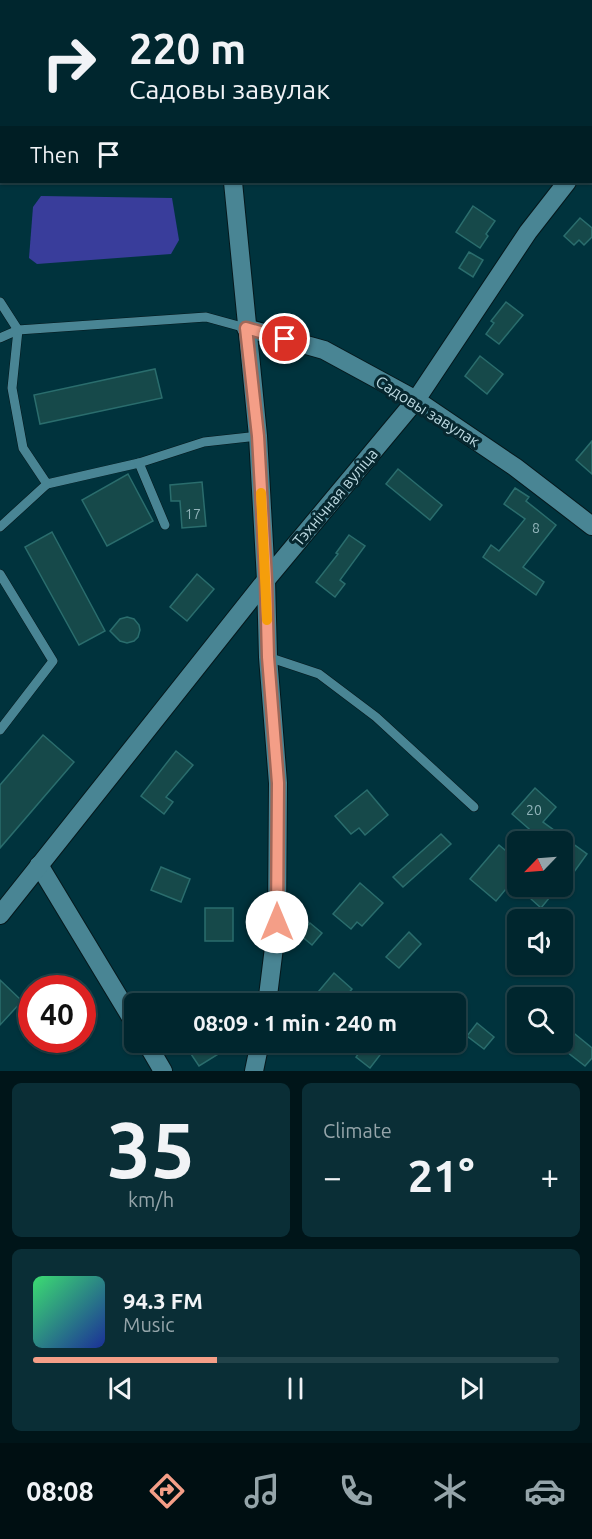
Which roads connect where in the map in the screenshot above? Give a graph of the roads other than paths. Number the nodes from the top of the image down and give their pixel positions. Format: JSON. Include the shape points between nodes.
{"nodes":[{"id":1,"x":233,"y":183,"type":"edge"},
{"id":2,"x":566,"y":183,"type":"edge"},
{"id":3,"x":0,"y":302,"type":"edge"},
{"id":4,"x":246,"y":328,"type":"junction"},
{"id":5,"x":18,"y":330,"type":"junction"},
{"id":6,"x":0,"y":338,"type":"edge"},
{"id":7,"x":416,"y":400,"type":"junction"},
{"id":8,"x":258,"y":436,"type":"junction"},
{"id":9,"x":139,"y":464,"type":"junction"},
{"id":10,"x":47,"y":484,"type":"junction"},
{"id":11,"x":165,"y":525,"type":"dead end"},
{"id":12,"x":592,"y":526,"type":"edge"},
{"id":13,"x":0,"y":527,"type":"edge"},
{"id":14,"x":0,"y":574,"type":"edge"},
{"id":15,"x":266,"y":580,"type":"junction"},
{"id":16,"x":268,"y":657,"type":"junction"},
{"id":17,"x":0,"y":730,"type":"edge"},
{"id":18,"x":474,"y":807,"type":"dead end"},
{"id":19,"x":39,"y":865,"type":"junction"},
{"id":20,"x":0,"y":915,"type":"edge"},
{"id":21,"x":268,"y":993,"type":"edge"},
{"id":22,"x":124,"y":1006,"type":"edge"},
{"id":23,"x":153,"y":1053,"type":"edge"},
{"id":24,"x":258,"y":1053,"type":"edge"},
{"id":25,"x":164,"y":1071,"type":"edge"},
{"id":26,"x":254,"y":1071,"type":"edge"}],
"edges":[{"from":1,"to":4,"type":"street"},
{"from":2,"to":7,"type":"street","name":"Тэхнічная вуліца","via":[[528,232]]},
{"from":3,"to":5,"type":"lane"},
{"from":4,"to":5,"type":"lane","via":[[206,317]]},
{"from":4,"to":7,"type":"street","name":"Садовы завулак","via":[[324,350]]},
{"from":4,"to":8,"type":"street"},
{"from":5,"to":6,"type":"lane"},
{"from":5,"to":10,"type":"lane","via":[[12,388],[23,448]]},
{"from":7,"to":12,"type":"street","name":"Садовы завулак","via":[[515,466]]},
{"from":7,"to":15,"type":"street","name":"Тэхнічная вуліца"},
{"from":8,"to":9,"type":"lane","via":[[204,441]]},
{"from":8,"to":15,"type":"street"},
{"from":9,"to":10,"type":"lane"},
{"from":9,"to":11,"type":"lane"},
{"from":10,"to":13,"type":"lane"},
{"from":14,"to":17,"type":"lane","via":[[53,661]]},
{"from":15,"to":16,"type":"street"},
{"from":15,"to":19,"type":"street","name":"Тэхнічная вуліца"},
{"from":16,"to":18,"type":"lane","via":[[319,674],[376,717]]},
{"from":16,"to":21,"type":"street","via":[[278,783],[277,922]]},
{"from":19,"to":20,"type":"street","name":"Тэхнічная вуліца"},
{"from":19,"to":22,"type":"street"},
{"from":23,"to":25,"type":"street"},
{"from":24,"to":26,"type":"street"}]}
